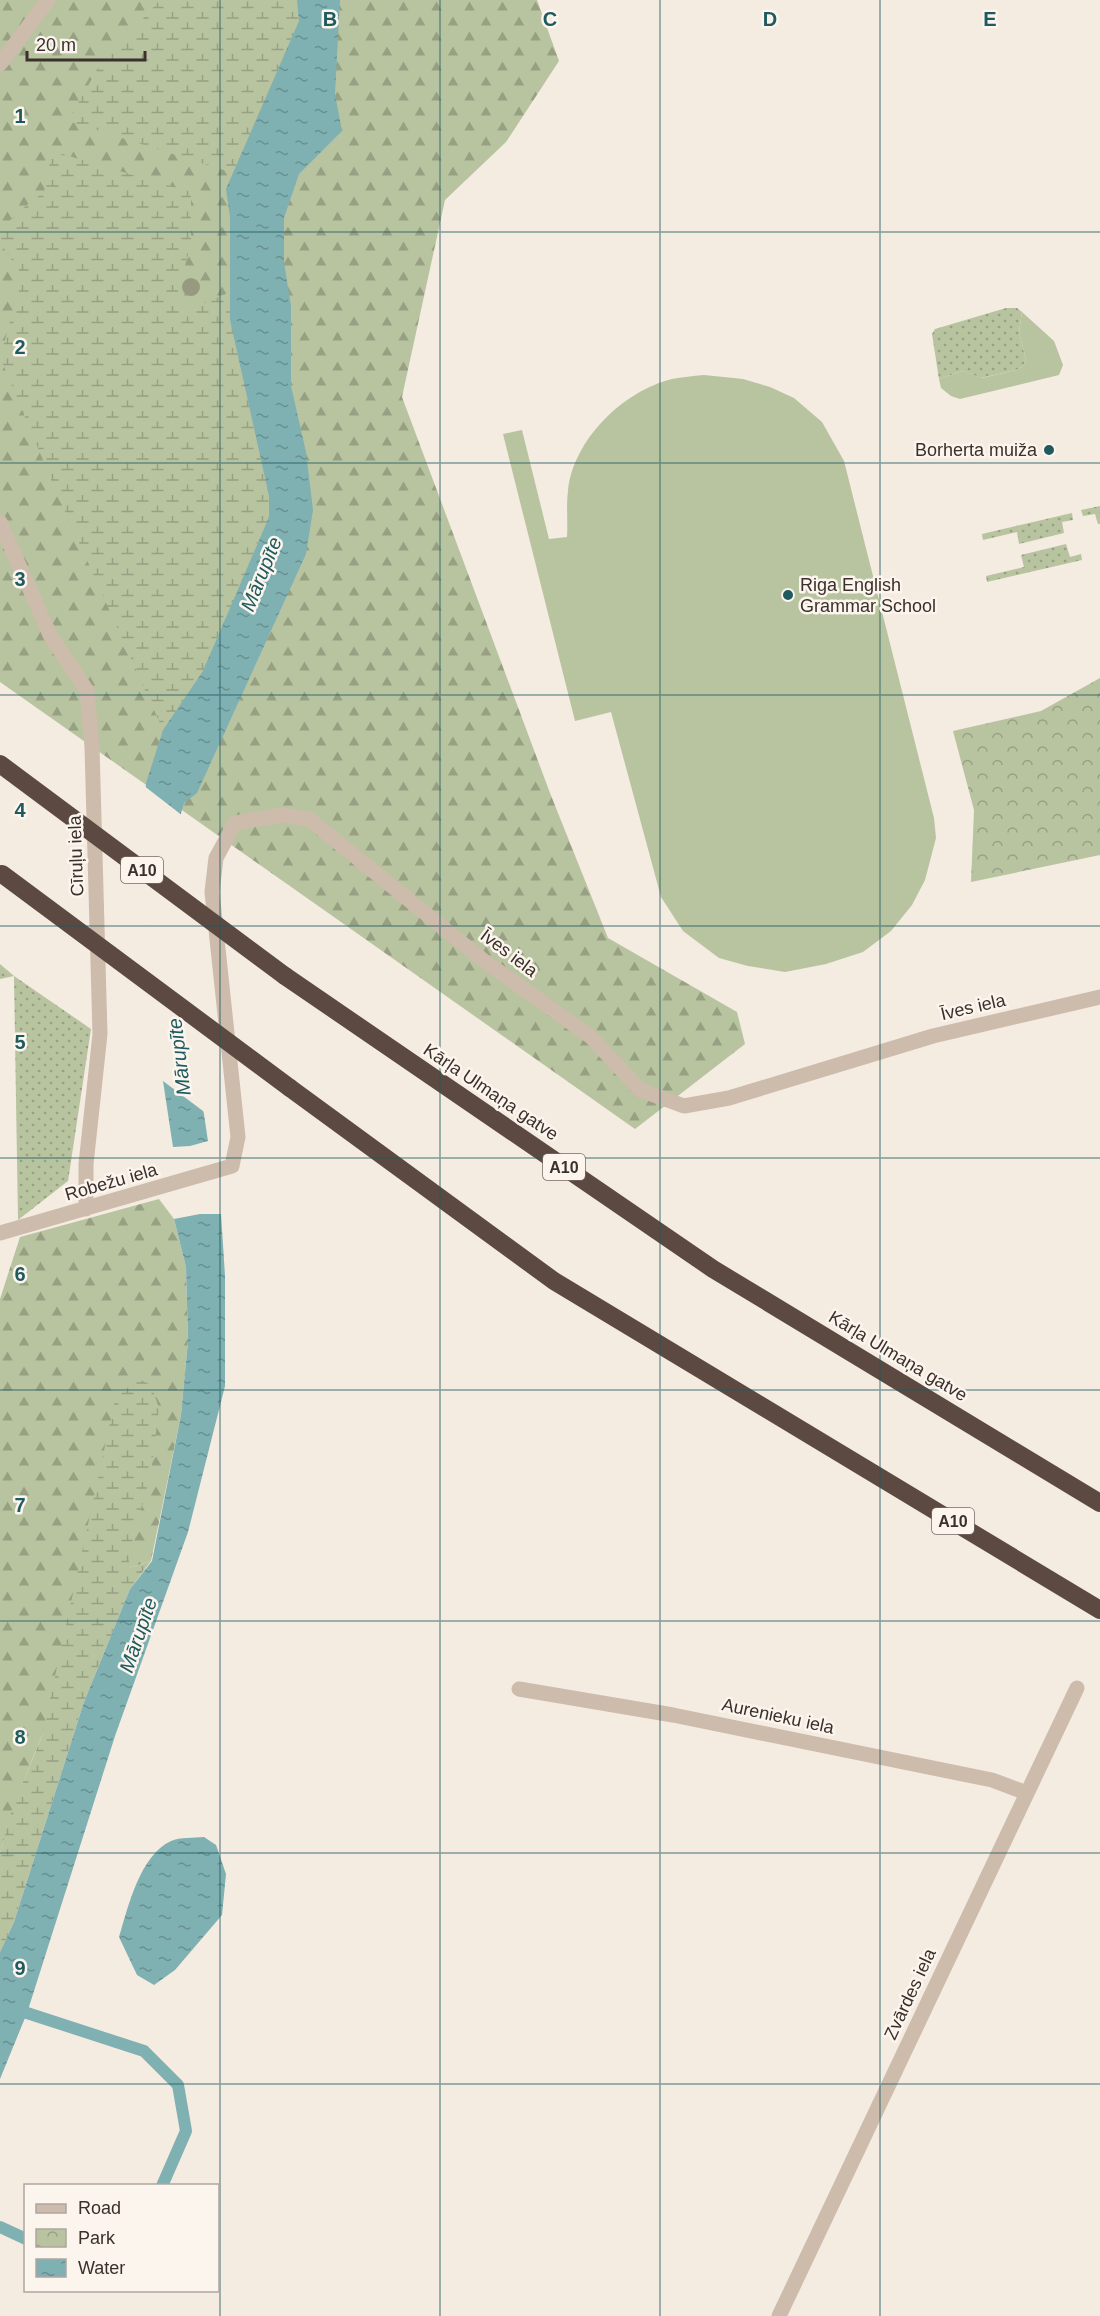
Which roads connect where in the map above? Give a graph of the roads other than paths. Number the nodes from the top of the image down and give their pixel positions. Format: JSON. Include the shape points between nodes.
{"nodes":[{"id":1,"x":48,"y":0,"type":"edge"},
{"id":2,"x":0,"y":64,"type":"edge"},
{"id":3,"x":0,"y":522,"type":"edge"},
{"id":4,"x":0,"y":764,"type":"edge"},
{"id":5,"x":1,"y":873,"type":"edge"},
{"id":6,"x":1100,"y":997,"type":"edge"},
{"id":7,"x":232,"y":1166,"type":"joint"},
{"id":8,"x":86,"y":1209,"type":"junction"},
{"id":9,"x":0,"y":1233,"type":"edge"},
{"id":10,"x":1100,"y":1503,"type":"edge"},
{"id":11,"x":1100,"y":1610,"type":"edge"},
{"id":12,"x":1077,"y":1688,"type":"dead end"},
{"id":13,"x":519,"y":1689,"type":"dead end"},
{"id":14,"x":1027,"y":1793,"type":"junction"},
{"id":15,"x":779,"y":2316,"type":"edge"}],
"edges":[{"from":1,"to":2,"type":"street"},
{"from":3,"to":8,"type":"street","name":"Cīruļu iela","via":[[50,635],[87,691],[100,1034],[86,1164]]},
{"from":4,"to":10,"type":"highway","name":"Kārļa Ulmaņa gatve","number":"A10","bridge":true,"via":[[285,976],[713,1269]]},
{"from":5,"to":11,"type":"highway","number":"A10","bridge":true,"via":[[554,1281]]},
{"from":6,"to":7,"type":"street","name":"Īves iela","via":[[933,1036],[729,1098],[684,1106],[640,1090],[591,1037],[483,960],[309,819],[282,815],[235,823],[216,858],[212,892],[238,1137]]},
{"from":7,"to":8,"type":"street","name":"Robežu iela"},
{"from":8,"to":9,"type":"street","name":"Robežu iela"},
{"from":12,"to":14,"type":"street","name":"Zvārdes iela"},
{"from":13,"to":14,"type":"street","name":"Aurenieku iela","via":[[706,1721],[992,1780]]},
{"from":14,"to":15,"type":"street","name":"Zvārdes iela"}]}
